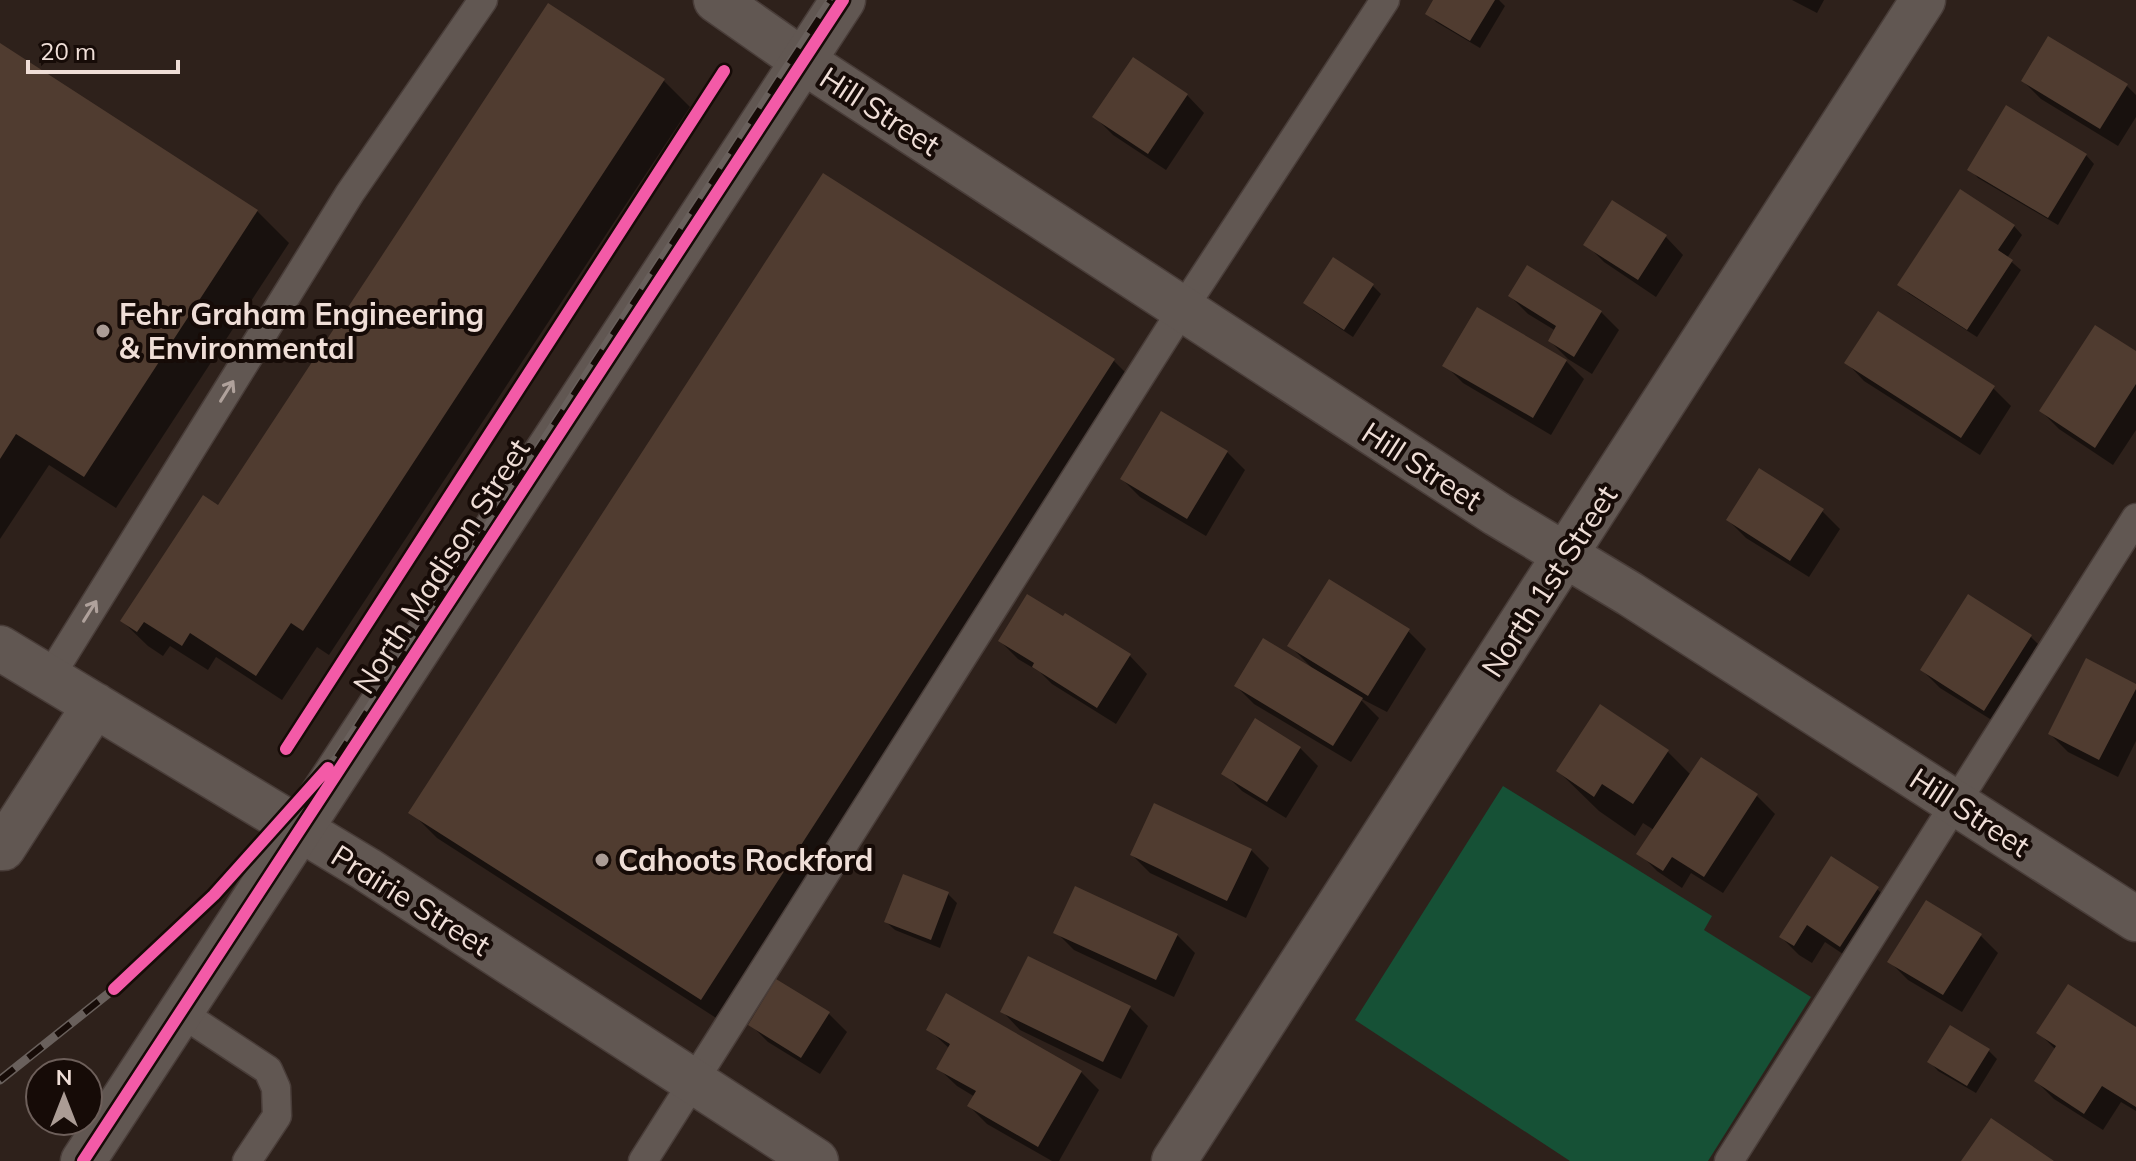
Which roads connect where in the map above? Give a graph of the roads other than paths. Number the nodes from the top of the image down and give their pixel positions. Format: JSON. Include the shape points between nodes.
{"nodes":[{"id":1,"x":483,"y":0,"type":"edge"},
{"id":2,"x":716,"y":0,"type":"edge"},
{"id":3,"x":843,"y":0,"type":"edge"},
{"id":4,"x":1385,"y":0,"type":"edge"},
{"id":5,"x":1923,"y":0,"type":"edge"},
{"id":6,"x":803,"y":61,"type":"junction"},
{"id":7,"x":1182,"y":310,"type":"junction"},
{"id":8,"x":2136,"y":518,"type":"edge"},
{"id":9,"x":1565,"y":557,"type":"junction"},
{"id":10,"x":0,"y":648,"type":"edge"},
{"id":11,"x":49,"y":678,"type":"junction"},
{"id":12,"x":95,"y":705,"type":"junction"},
{"id":13,"x":1957,"y":804,"type":"junction"},
{"id":14,"x":299,"y":830,"type":"junction"},
{"id":15,"x":0,"y":848,"type":"edge"},
{"id":16,"x":2136,"y":919,"type":"edge"},
{"id":17,"x":180,"y":1012,"type":"junction"},
{"id":18,"x":694,"y":1082,"type":"junction"},
{"id":19,"x":83,"y":1161,"type":"edge"},
{"id":20,"x":247,"y":1161,"type":"edge"},
{"id":21,"x":643,"y":1161,"type":"edge"},
{"id":22,"x":816,"y":1161,"type":"edge"},
{"id":23,"x":1174,"y":1161,"type":"edge"},
{"id":24,"x":1729,"y":1161,"type":"edge"}],
"edges":[{"from":11,"to":1,"type":"lane","one_way":true,"via":[[350,193]]},
{"from":2,"to":6,"type":"street","name":"Hill Street"},
{"from":3,"to":6,"type":"street","name":"North Madison Street"},
{"from":4,"to":7,"type":"lane"},
{"from":5,"to":9,"type":"street","name":"North 1st Street"},
{"from":6,"to":7,"type":"street","name":"Hill Street"},
{"from":6,"to":14,"type":"street","name":"North Madison Street"},
{"from":7,"to":9,"type":"street","name":"Hill Street"},
{"from":7,"to":18,"type":"lane"},
{"from":8,"to":13,"type":"lane"},
{"from":9,"to":13,"type":"street","name":"Hill Street"},
{"from":9,"to":23,"type":"street","name":"North 1st Street"},
{"from":10,"to":11,"type":"street","name":"Prairie Street"},
{"from":11,"to":12,"type":"street","name":"Prairie Street"},
{"from":12,"to":14,"type":"street","name":"Prairie Street"},
{"from":12,"to":15,"type":"street"},
{"from":13,"to":16,"type":"street","name":"Hill Street"},
{"from":13,"to":24,"type":"lane"},
{"from":14,"to":17,"type":"street","name":"North Madison Street"},
{"from":14,"to":18,"type":"street","name":"Prairie Street"},
{"from":17,"to":19,"type":"street","name":"North Madison Street"},
{"from":17,"to":20,"type":"lane","via":[[268,1070],[276,1088],[277,1116]]},
{"from":18,"to":21,"type":"lane"},
{"from":18,"to":22,"type":"street","name":"Prairie Street"}]}
